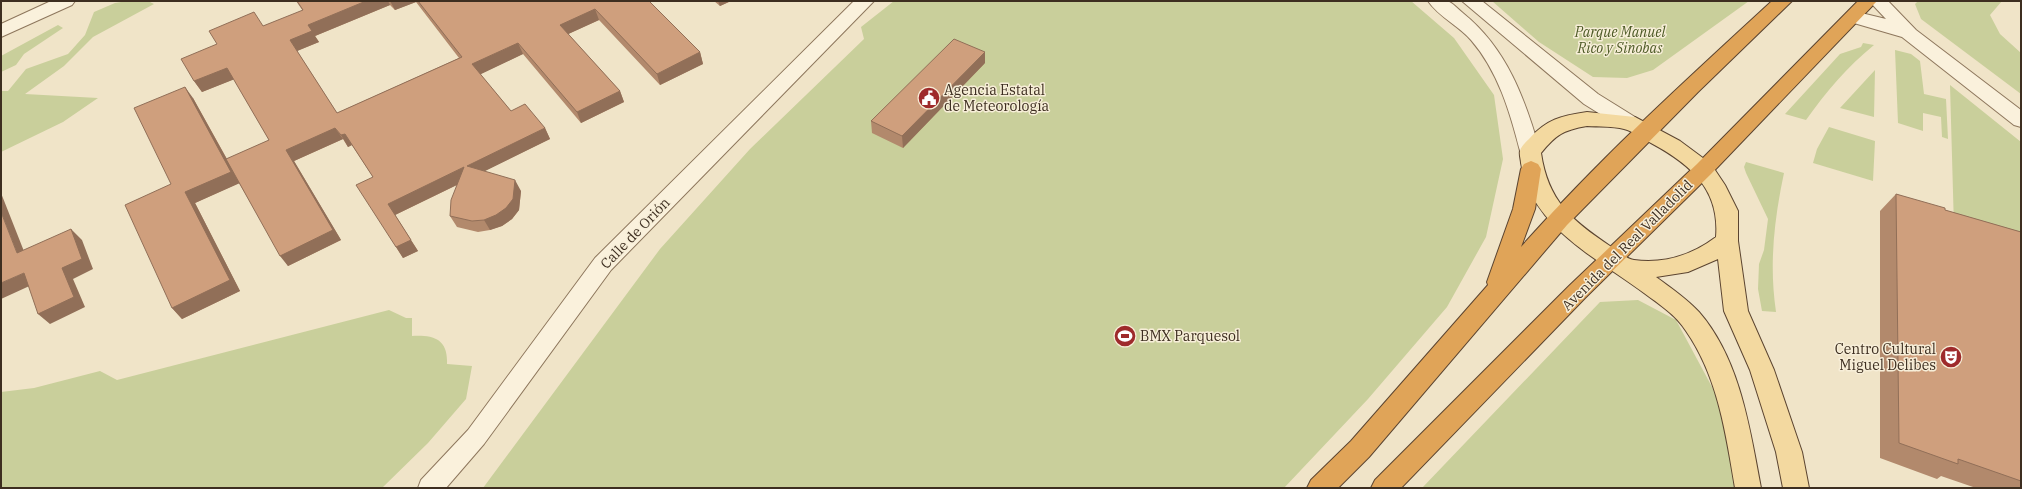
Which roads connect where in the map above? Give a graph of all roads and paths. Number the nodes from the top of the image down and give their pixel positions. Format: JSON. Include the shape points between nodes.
{"nodes":[{"id":1,"x":38,"y":1,"type":"edge"},
{"id":2,"x":66,"y":1,"type":"edge"},
{"id":3,"x":865,"y":1,"type":"edge"},
{"id":4,"x":1437,"y":1,"type":"edge"},
{"id":5,"x":1471,"y":1,"type":"edge"},
{"id":6,"x":1783,"y":1,"type":"edge"},
{"id":7,"x":1868,"y":1,"type":"edge"},
{"id":8,"x":1878,"y":1,"type":"edge"},
{"id":9,"x":1853,"y":17,"type":"junction"},
{"id":10,"x":1,"y":18,"type":"edge"},
{"id":11,"x":1,"y":31,"type":"edge"},
{"id":12,"x":1910,"y":34,"type":"junction"},
{"id":13,"x":2021,"y":120,"type":"edge"},
{"id":14,"x":1628,"y":122,"type":"junction"},
{"id":15,"x":1646,"y":131,"type":"junction"},
{"id":16,"x":1531,"y":160,"type":"junction"},
{"id":17,"x":1704,"y":168,"type":"junction"},
{"id":18,"x":1559,"y":218,"type":"junction"},
{"id":19,"x":1727,"y":241,"type":"junction"},
{"id":20,"x":1621,"y":264,"type":"junction"},
{"id":21,"x":1492,"y":297,"type":"junction"},
{"id":22,"x":430,"y":488,"type":"edge"},
{"id":23,"x":1320,"y":488,"type":"edge"},
{"id":24,"x":1384,"y":488,"type":"edge"},
{"id":25,"x":1748,"y":488,"type":"edge"},
{"id":26,"x":1796,"y":488,"type":"edge"}],
"edges":[{"from":1,"to":10,"type":"street"},
{"from":2,"to":11,"type":"street"},
{"from":3,"to":22,"type":"street","name":"Calle de Orión","via":[[851,12],[603,264],[476,437]]},
{"from":4,"to":16,"type":"street","via":[[1476,35],[1498,64],[1519,114]]},
{"from":5,"to":14,"type":"street","via":[[1591,100]]},
{"from":6,"to":15,"type":"highway"},
{"from":7,"to":9,"type":"highway","name":"Avenida del Real Valladolid"},
{"from":8,"to":12,"type":"street"},
{"from":9,"to":12,"type":"street","via":[[1888,25]]},
{"from":9,"to":17,"type":"highway","name":"Avenida del Real Valladolid"},
{"from":12,"to":13,"type":"street"},
{"from":14,"to":15,"type":"main road"},
{"from":14,"to":16,"type":"main road","via":[[1587,119],[1563,124],[1547,132]]},
{"from":15,"to":17,"type":"main road"},
{"from":15,"to":18,"type":"highway"},
{"from":16,"to":18,"type":"main road","via":[[1540,191]]},
{"from":16,"to":21,"type":"highway","via":[[1524,209]]},
{"from":17,"to":19,"type":"main road","via":[[1727,211]]},
{"from":17,"to":20,"type":"highway","name":"Avenida del Real Valladolid"},
{"from":18,"to":20,"type":"main road","via":[[1584,240]]},
{"from":18,"to":21,"type":"highway"},
{"from":19,"to":20,"type":"main road","via":[[1706,256],[1684,264],[1663,268]]},
{"from":19,"to":26,"type":"main road","via":[[1736,311],[1762,370],[1789,452]]},
{"from":20,"to":24,"type":"highway","name":"Avenida del Real Valladolid"},
{"from":20,"to":25,"type":"main road","via":[[1670,300],[1693,322],[1716,360],[1737,427]]},
{"from":21,"to":23,"type":"highway","via":[[1360,449]]}]}
